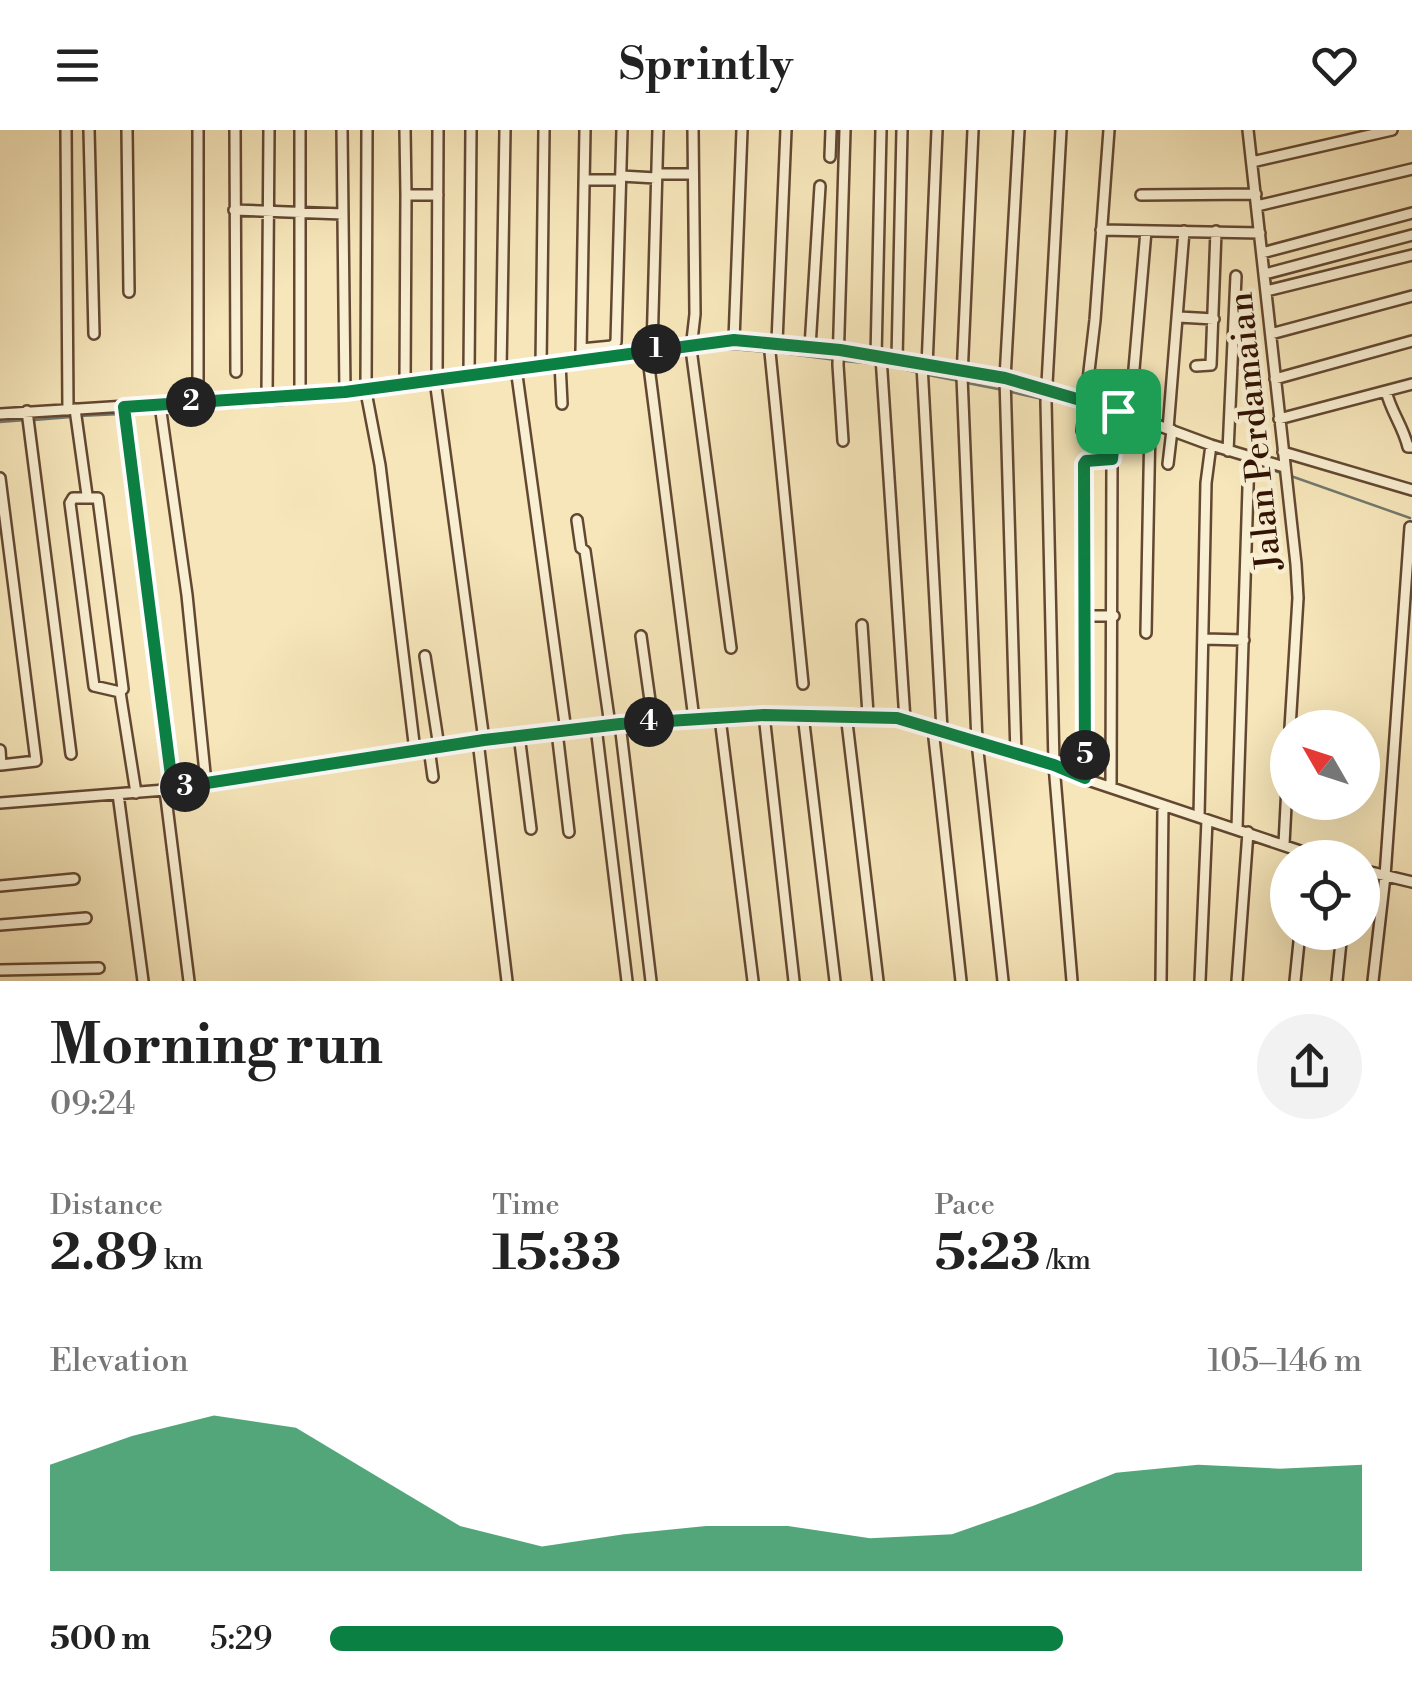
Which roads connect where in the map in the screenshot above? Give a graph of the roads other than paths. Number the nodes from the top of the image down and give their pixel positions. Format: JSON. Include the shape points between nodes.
{"nodes":[{"id":1,"x":66,"y":130,"type":"edge"},
{"id":2,"x":89,"y":130,"type":"edge"},
{"id":3,"x":127,"y":130,"type":"edge"},
{"id":4,"x":198,"y":130,"type":"edge"},
{"id":5,"x":235,"y":130,"type":"edge"},
{"id":6,"x":269,"y":130,"type":"edge"},
{"id":7,"x":300,"y":130,"type":"edge"},
{"id":8,"x":342,"y":130,"type":"edge"},
{"id":9,"x":367,"y":130,"type":"edge"},
{"id":10,"x":405,"y":130,"type":"edge"},
{"id":11,"x":438,"y":130,"type":"edge"},
{"id":12,"x":472,"y":130,"type":"edge"},
{"id":13,"x":505,"y":130,"type":"edge"},
{"id":14,"x":544,"y":130,"type":"edge"},
{"id":15,"x":585,"y":130,"type":"edge"},
{"id":16,"x":622,"y":130,"type":"edge"},
{"id":17,"x":658,"y":130,"type":"edge"},
{"id":18,"x":694,"y":130,"type":"edge"},
{"id":19,"x":742,"y":130,"type":"edge"},
{"id":20,"x":786,"y":130,"type":"edge"},
{"id":21,"x":831,"y":130,"type":"edge"},
{"id":22,"x":846,"y":130,"type":"edge"},
{"id":23,"x":882,"y":130,"type":"edge"},
{"id":24,"x":902,"y":130,"type":"edge"},
{"id":25,"x":937,"y":130,"type":"edge"},
{"id":26,"x":973,"y":130,"type":"edge"},
{"id":27,"x":1019,"y":130,"type":"edge"},
{"id":28,"x":1061,"y":130,"type":"edge"},
{"id":29,"x":1109,"y":130,"type":"edge"},
{"id":30,"x":1248,"y":130,"type":"edge"},
{"id":31,"x":1392,"y":130,"type":"edge"},
{"id":32,"x":830,"y":157,"type":"dead end"},
{"id":33,"x":1252,"y":162,"type":"junction"},
{"id":34,"x":1412,"y":169,"type":"edge"},
{"id":35,"x":692,"y":174,"type":"junction"},
{"id":36,"x":657,"y":176,"type":"junction"},
{"id":37,"x":621,"y":178,"type":"junction"},
{"id":38,"x":584,"y":180,"type":"junction"},
{"id":39,"x":820,"y":186,"type":"dead end"},
{"id":40,"x":1256,"y":194,"type":"junction"},
{"id":41,"x":406,"y":195,"type":"junction"},
{"id":42,"x":438,"y":195,"type":"junction"},
{"id":43,"x":1141,"y":195,"type":"dead end"},
{"id":44,"x":1257,"y":206,"type":"junction"},
{"id":45,"x":234,"y":210,"type":"junction"},
{"id":46,"x":270,"y":211,"type":"junction"},
{"id":47,"x":300,"y":211,"type":"junction"},
{"id":48,"x":343,"y":214,"type":"junction"},
{"id":49,"x":1412,"y":214,"type":"edge"},
{"id":50,"x":1100,"y":230,"type":"junction"},
{"id":51,"x":1146,"y":230,"type":"junction"},
{"id":52,"x":1184,"y":231,"type":"junction"},
{"id":53,"x":1216,"y":231,"type":"junction"},
{"id":54,"x":1260,"y":233,"type":"junction"},
{"id":55,"x":1412,"y":235,"type":"edge"},
{"id":56,"x":1262,"y":253,"type":"junction"},
{"id":57,"x":1412,"y":254,"type":"edge"},
{"id":58,"x":1264,"y":274,"type":"junction"},
{"id":59,"x":1236,"y":276,"type":"dead end"},
{"id":60,"x":1266,"y":291,"type":"junction"},
{"id":61,"x":129,"y":292,"type":"dead end"},
{"id":62,"x":1412,"y":296,"type":"edge"},
{"id":63,"x":1179,"y":317,"type":"junction"},
{"id":64,"x":1214,"y":319,"type":"junction"},
{"id":65,"x":94,"y":334,"type":"dead end"},
{"id":66,"x":1271,"y":334,"type":"junction"},
{"id":67,"x":734,"y":340,"type":"junction"},
{"id":68,"x":1412,"y":341,"type":"edge"},
{"id":69,"x":772,"y":343,"type":"junction"},
{"id":70,"x":810,"y":347,"type":"junction"},
{"id":71,"x":691,"y":350,"type":"junction"},
{"id":72,"x":581,"y":354,"type":"junction"},
{"id":73,"x":648,"y":355,"type":"junction"},
{"id":74,"x":839,"y":358,"type":"junction"},
{"id":75,"x":897,"y":359,"type":"junction"},
{"id":76,"x":879,"y":362,"type":"junction"},
{"id":77,"x":541,"y":365,"type":"junction"},
{"id":78,"x":560,"y":366,"type":"junction"},
{"id":79,"x":1196,"y":366,"type":"dead end"},
{"id":80,"x":501,"y":370,"type":"junction"},
{"id":81,"x":923,"y":370,"type":"junction"},
{"id":82,"x":236,"y":372,"type":"dead end"},
{"id":83,"x":517,"y":373,"type":"junction"},
{"id":84,"x":470,"y":374,"type":"junction"},
{"id":85,"x":962,"y":378,"type":"junction"},
{"id":86,"x":1276,"y":378,"type":"junction"},
{"id":87,"x":405,"y":384,"type":"junction"},
{"id":88,"x":1412,"y":384,"type":"edge"},
{"id":89,"x":437,"y":385,"type":"junction"},
{"id":90,"x":1006,"y":386,"type":"junction"},
{"id":91,"x":1386,"y":391,"type":"junction"},
{"id":92,"x":345,"y":392,"type":"junction"},
{"id":93,"x":367,"y":394,"type":"junction"},
{"id":94,"x":300,"y":396,"type":"junction"},
{"id":95,"x":268,"y":397,"type":"junction"},
{"id":96,"x":1046,"y":397,"type":"junction"},
{"id":97,"x":198,"y":402,"type":"junction"},
{"id":98,"x":562,"y":404,"type":"dead end"},
{"id":99,"x":1084,"y":407,"type":"junction"},
{"id":100,"x":161,"y":410,"type":"junction"},
{"id":101,"x":125,"y":411,"type":"junction"},
{"id":102,"x":28,"y":412,"type":"junction"},
{"id":103,"x":74,"y":413,"type":"junction"},
{"id":104,"x":0,"y":414,"type":"edge"},
{"id":105,"x":1130,"y":414,"type":"junction"},
{"id":106,"x":1117,"y":416,"type":"junction"},
{"id":107,"x":1280,"y":419,"type":"junction"},
{"id":108,"x":1407,"y":425,"type":"edge"},
{"id":109,"x":1150,"y":426,"type":"junction"},
{"id":110,"x":1170,"y":430,"type":"junction"},
{"id":111,"x":1082,"y":431,"type":"dead end"},
{"id":112,"x":843,"y":441,"type":"dead end"},
{"id":113,"x":1412,"y":447,"type":"edge"},
{"id":114,"x":1210,"y":448,"type":"junction"},
{"id":115,"x":1228,"y":450,"type":"junction"},
{"id":116,"x":1283,"y":452,"type":"junction"},
{"id":117,"x":1112,"y":459,"type":"junction"},
{"id":118,"x":1248,"y":461,"type":"junction"},
{"id":119,"x":1168,"y":464,"type":"dead end"},
{"id":120,"x":1283,"y":468,"type":"junction"},
{"id":121,"x":0,"y":478,"type":"edge"},
{"id":122,"x":1412,"y":490,"type":"edge"},
{"id":123,"x":87,"y":495,"type":"junction"},
{"id":124,"x":578,"y":520,"type":"dead end"},
{"id":125,"x":1410,"y":527,"type":"edge"},
{"id":126,"x":1084,"y":616,"type":"junction"},
{"id":127,"x":1114,"y":616,"type":"junction"},
{"id":128,"x":862,"y":624,"type":"dead end"},
{"id":129,"x":1146,"y":633,"type":"dead end"},
{"id":130,"x":641,"y":636,"type":"dead end"},
{"id":131,"x":1204,"y":640,"type":"junction"},
{"id":132,"x":1244,"y":640,"type":"junction"},
{"id":133,"x":731,"y":648,"type":"dead end"},
{"id":134,"x":425,"y":656,"type":"dead end"},
{"id":135,"x":1398,"y":668,"type":"junction"},
{"id":136,"x":1412,"y":671,"type":"edge"},
{"id":137,"x":803,"y":684,"type":"dead end"},
{"id":138,"x":120,"y":692,"type":"junction"},
{"id":139,"x":1291,"y":710,"type":"edge"},
{"id":140,"x":846,"y":714,"type":"junction"},
{"id":141,"x":868,"y":714,"type":"junction"},
{"id":142,"x":764,"y":715,"type":"junction"},
{"id":143,"x":803,"y":715,"type":"junction"},
{"id":144,"x":720,"y":718,"type":"junction"},
{"id":145,"x":694,"y":719,"type":"junction"},
{"id":146,"x":905,"y":720,"type":"junction"},
{"id":147,"x":653,"y":722,"type":"junction"},
{"id":148,"x":615,"y":725,"type":"junction"},
{"id":149,"x":596,"y":727,"type":"junction"},
{"id":150,"x":938,"y":729,"type":"junction"},
{"id":151,"x":562,"y":731,"type":"junction"},
{"id":152,"x":519,"y":736,"type":"junction"},
{"id":153,"x":481,"y":740,"type":"junction"},
{"id":154,"x":977,"y":742,"type":"junction"},
{"id":155,"x":434,"y":747,"type":"junction"},
{"id":156,"x":0,"y":750,"type":"edge"},
{"id":157,"x":415,"y":750,"type":"junction"},
{"id":158,"x":71,"y":754,"type":"dead end"},
{"id":159,"x":1016,"y":754,"type":"junction"},
{"id":160,"x":1054,"y":765,"type":"junction"},
{"id":161,"x":434,"y":777,"type":"dead end"},
{"id":162,"x":1085,"y":778,"type":"junction"},
{"id":163,"x":206,"y":784,"type":"junction"},
{"id":164,"x":1111,"y":787,"type":"junction"},
{"id":165,"x":166,"y":789,"type":"junction"},
{"id":166,"x":136,"y":793,"type":"junction"},
{"id":167,"x":118,"y":794,"type":"junction"},
{"id":168,"x":0,"y":803,"type":"edge"},
{"id":169,"x":1164,"y":806,"type":"junction"},
{"id":170,"x":1203,"y":818,"type":"junction"},
{"id":171,"x":1237,"y":828,"type":"junction"},
{"id":172,"x":531,"y":829,"type":"dead end"},
{"id":173,"x":570,"y":832,"type":"dead end"},
{"id":174,"x":1248,"y":832,"type":"junction"},
{"id":175,"x":1272,"y":840,"type":"edge"},
{"id":176,"x":1380,"y":875,"type":"edge"},
{"id":177,"x":1385,"y":876,"type":"junction"},
{"id":178,"x":74,"y":879,"type":"dead end"},
{"id":179,"x":1412,"y":882,"type":"edge"},
{"id":180,"x":0,"y":886,"type":"edge"},
{"id":181,"x":86,"y":918,"type":"dead end"},
{"id":182,"x":0,"y":925,"type":"edge"},
{"id":183,"x":1298,"y":950,"type":"edge"},
{"id":184,"x":1340,"y":950,"type":"edge"},
{"id":185,"x":98,"y":968,"type":"dead end"},
{"id":186,"x":0,"y":970,"type":"edge"},
{"id":187,"x":144,"y":981,"type":"edge"},
{"id":188,"x":190,"y":981,"type":"edge"},
{"id":189,"x":507,"y":981,"type":"edge"},
{"id":190,"x":627,"y":981,"type":"edge"},
{"id":191,"x":651,"y":981,"type":"edge"},
{"id":192,"x":753,"y":981,"type":"edge"},
{"id":193,"x":794,"y":981,"type":"edge"},
{"id":194,"x":835,"y":981,"type":"edge"},
{"id":195,"x":878,"y":981,"type":"edge"},
{"id":196,"x":961,"y":981,"type":"edge"},
{"id":197,"x":1003,"y":981,"type":"edge"},
{"id":198,"x":1072,"y":981,"type":"edge"},
{"id":199,"x":1162,"y":981,"type":"edge"},
{"id":200,"x":1200,"y":981,"type":"edge"},
{"id":201,"x":1237,"y":981,"type":"edge"},
{"id":202,"x":1295,"y":981,"type":"edge"},
{"id":203,"x":1337,"y":981,"type":"edge"},
{"id":204,"x":1373,"y":981,"type":"edge"}],
"edges":[{"from":1,"to":103,"type":"street"},
{"from":2,"to":65,"type":"street"},
{"from":3,"to":61,"type":"street"},
{"from":4,"to":97,"type":"street"},
{"from":5,"to":45,"type":"street"},
{"from":6,"to":46,"type":"street"},
{"from":7,"to":47,"type":"street"},
{"from":8,"to":48,"type":"street"},
{"from":9,"to":93,"type":"street"},
{"from":10,"to":41,"type":"street"},
{"from":11,"to":42,"type":"street"},
{"from":12,"to":84,"type":"street"},
{"from":13,"to":80,"type":"street"},
{"from":14,"to":77,"type":"street"},
{"from":15,"to":38,"type":"street"},
{"from":16,"to":37,"type":"street"},
{"from":17,"to":36,"type":"street"},
{"from":18,"to":35,"type":"street"},
{"from":19,"to":67,"type":"street"},
{"from":20,"to":69,"type":"street"},
{"from":21,"to":32,"type":"street"},
{"from":22,"to":74,"type":"street"},
{"from":23,"to":76,"type":"street"},
{"from":24,"to":75,"type":"street"},
{"from":25,"to":81,"type":"street"},
{"from":26,"to":85,"type":"street"},
{"from":27,"to":90,"type":"street"},
{"from":28,"to":96,"type":"street"},
{"from":29,"to":50,"type":"street"},
{"from":30,"to":33,"type":"street","name":"Jalan Perdamaian"},
{"from":31,"to":33,"type":"street"},
{"from":33,"to":40,"type":"street","name":"Jalan Perdamaian"},
{"from":34,"to":44,"type":"street"},
{"from":35,"to":36,"type":"street"},
{"from":35,"to":71,"type":"street"},
{"from":36,"to":37,"type":"street"},
{"from":36,"to":73,"type":"street"},
{"from":37,"to":38,"type":"street"},
{"from":37,"to":72,"type":"street","via":[[616,342]]},
{"from":38,"to":72,"type":"street"},
{"from":39,"to":70,"type":"street"},
{"from":40,"to":43,"type":"street"},
{"from":40,"to":44,"type":"street","name":"Jalan Perdamaian"},
{"from":41,"to":42,"type":"street"},
{"from":41,"to":87,"type":"street"},
{"from":42,"to":89,"type":"street"},
{"from":44,"to":54,"type":"street","name":"Jalan Perdamaian"},
{"from":45,"to":46,"type":"street"},
{"from":45,"to":82,"type":"street"},
{"from":46,"to":47,"type":"street"},
{"from":46,"to":95,"type":"street"},
{"from":47,"to":48,"type":"street"},
{"from":47,"to":94,"type":"street"},
{"from":48,"to":92,"type":"street"},
{"from":49,"to":56,"type":"street"},
{"from":50,"to":51,"type":"street"},
{"from":50,"to":99,"type":"street"},
{"from":51,"to":52,"type":"street"},
{"from":51,"to":105,"type":"street"},
{"from":52,"to":53,"type":"street"},
{"from":52,"to":63,"type":"street"},
{"from":53,"to":54,"type":"street"},
{"from":53,"to":64,"type":"street"},
{"from":54,"to":56,"type":"street","name":"Jalan Perdamaian"},
{"from":55,"to":58,"type":"street"},
{"from":56,"to":58,"type":"street","name":"Jalan Perdamaian"},
{"from":57,"to":60,"type":"street"},
{"from":58,"to":60,"type":"street","name":"Jalan Perdamaian"},
{"from":59,"to":115,"type":"street"},
{"from":60,"to":66,"type":"street","name":"Jalan Perdamaian"},
{"from":62,"to":66,"type":"street"},
{"from":63,"to":64,"type":"street"},
{"from":63,"to":110,"type":"street"},
{"from":64,"to":79,"type":"street","via":[[1211,366]]},
{"from":66,"to":86,"type":"street","name":"Jalan Perdamaian"},
{"from":67,"to":69,"type":"street"},
{"from":67,"to":71,"type":"street"},
{"from":68,"to":86,"type":"street"},
{"from":69,"to":70,"type":"street"},
{"from":69,"to":137,"type":"street"},
{"from":70,"to":74,"type":"street"},
{"from":71,"to":73,"type":"street"},
{"from":71,"to":133,"type":"street"},
{"from":72,"to":73,"type":"street"},
{"from":72,"to":78,"type":"street"},
{"from":73,"to":145,"type":"street"},
{"from":74,"to":76,"type":"street"},
{"from":74,"to":112,"type":"street"},
{"from":75,"to":76,"type":"street"},
{"from":75,"to":81,"type":"street"},
{"from":76,"to":146,"type":"street"},
{"from":77,"to":78,"type":"street"},
{"from":77,"to":83,"type":"street"},
{"from":78,"to":98,"type":"street"},
{"from":80,"to":83,"type":"street"},
{"from":80,"to":84,"type":"street"},
{"from":81,"to":85,"type":"street"},
{"from":81,"to":150,"type":"street"},
{"from":83,"to":151,"type":"street"},
{"from":84,"to":89,"type":"street"},
{"from":85,"to":90,"type":"street"},
{"from":85,"to":154,"type":"street"},
{"from":86,"to":107,"type":"street","name":"Jalan Perdamaian"},
{"from":87,"to":89,"type":"street"},
{"from":87,"to":93,"type":"street"},
{"from":88,"to":91,"type":"street"},
{"from":89,"to":153,"type":"street"},
{"from":90,"to":96,"type":"street"},
{"from":90,"to":159,"type":"street"},
{"from":91,"to":107,"type":"street"},
{"from":91,"to":108,"type":"street","via":[[1394,418]]},
{"from":92,"to":93,"type":"street"},
{"from":92,"to":94,"type":"street"},
{"from":93,"to":157,"type":"street"},
{"from":94,"to":95,"type":"street"},
{"from":95,"to":97,"type":"street"},
{"from":96,"to":99,"type":"street"},
{"from":96,"to":160,"type":"street"},
{"from":97,"to":100,"type":"street"},
{"from":99,"to":106,"type":"street"},
{"from":99,"to":111,"type":"street"},
{"from":100,"to":101,"type":"street"},
{"from":100,"to":163,"type":"street"},
{"from":101,"to":103,"type":"street"},
{"from":101,"to":165,"type":"street","via":[[171,776]]},
{"from":102,"to":103,"type":"street"},
{"from":102,"to":104,"type":"street"},
{"from":102,"to":158,"type":"street"},
{"from":103,"to":123,"type":"street"},
{"from":105,"to":106,"type":"street"},
{"from":105,"to":109,"type":"street"},
{"from":106,"to":117,"type":"street"},
{"from":107,"to":116,"type":"street","name":"Jalan Perdamaian"},
{"from":108,"to":113,"type":"street"},
{"from":109,"to":110,"type":"street"},
{"from":109,"to":129,"type":"street"},
{"from":110,"to":114,"type":"street"},
{"from":110,"to":119,"type":"street"},
{"from":114,"to":115,"type":"street"},
{"from":114,"to":131,"type":"street"},
{"from":115,"to":118,"type":"street"},
{"from":116,"to":120,"type":"street","name":"Jalan Perdamaian"},
{"from":116,"to":122,"type":"street"},
{"from":117,"to":126,"type":"street","via":[[1084,464]]},
{"from":117,"to":127,"type":"street"},
{"from":118,"to":120,"type":"street"},
{"from":118,"to":132,"type":"street"},
{"from":120,"to":139,"type":"street","name":"Jalan Perdamaian","via":[[1298,585]]},
{"from":121,"to":156,"type":"street","via":[[36,762],[0,764]]},
{"from":123,"to":138,"type":"street","via":[[98,498],[102,518]]},
{"from":123,"to":138,"type":"street","via":[[70,502],[94,686]]},
{"from":124,"to":148,"type":"street"},
{"from":125,"to":135,"type":"street"},
{"from":126,"to":127,"type":"street"},
{"from":126,"to":162,"type":"street"},
{"from":127,"to":164,"type":"street"},
{"from":128,"to":141,"type":"street"},
{"from":130,"to":147,"type":"street"},
{"from":131,"to":132,"type":"street"},
{"from":131,"to":170,"type":"street"},
{"from":132,"to":171,"type":"street"},
{"from":134,"to":155,"type":"street"},
{"from":135,"to":136,"type":"street"},
{"from":135,"to":177,"type":"street"},
{"from":138,"to":166,"type":"street"},
{"from":140,"to":141,"type":"street"},
{"from":140,"to":143,"type":"street"},
{"from":140,"to":195,"type":"street"},
{"from":141,"to":146,"type":"street"},
{"from":142,"to":143,"type":"street"},
{"from":142,"to":144,"type":"street"},
{"from":142,"to":193,"type":"street"},
{"from":143,"to":194,"type":"street"},
{"from":144,"to":145,"type":"street"},
{"from":144,"to":192,"type":"street"},
{"from":145,"to":147,"type":"street"},
{"from":146,"to":150,"type":"street"},
{"from":147,"to":148,"type":"street"},
{"from":148,"to":149,"type":"street"},
{"from":148,"to":191,"type":"street"},
{"from":149,"to":151,"type":"street"},
{"from":149,"to":190,"type":"street"},
{"from":150,"to":154,"type":"street"},
{"from":150,"to":196,"type":"street"},
{"from":151,"to":152,"type":"street"},
{"from":151,"to":173,"type":"street"},
{"from":152,"to":153,"type":"street"},
{"from":152,"to":172,"type":"street"},
{"from":153,"to":155,"type":"street"},
{"from":153,"to":189,"type":"street"},
{"from":154,"to":159,"type":"street"},
{"from":154,"to":197,"type":"street"},
{"from":155,"to":157,"type":"street"},
{"from":155,"to":161,"type":"street"},
{"from":157,"to":163,"type":"street"},
{"from":159,"to":160,"type":"street"},
{"from":160,"to":162,"type":"street"},
{"from":160,"to":198,"type":"street"},
{"from":162,"to":164,"type":"street"},
{"from":163,"to":165,"type":"street"},
{"from":164,"to":169,"type":"street"},
{"from":165,"to":166,"type":"street"},
{"from":165,"to":188,"type":"street"},
{"from":166,"to":167,"type":"street"},
{"from":167,"to":168,"type":"street"},
{"from":167,"to":187,"type":"street"},
{"from":169,"to":170,"type":"street"},
{"from":169,"to":199,"type":"street"},
{"from":170,"to":171,"type":"street"},
{"from":170,"to":200,"type":"street"},
{"from":171,"to":174,"type":"street"},
{"from":174,"to":175,"type":"street"},
{"from":174,"to":201,"type":"street"},
{"from":176,"to":177,"type":"street"},
{"from":177,"to":179,"type":"street"},
{"from":177,"to":204,"type":"street"},
{"from":178,"to":180,"type":"street"},
{"from":181,"to":182,"type":"street"},
{"from":183,"to":202,"type":"street"},
{"from":184,"to":203,"type":"street"},
{"from":185,"to":186,"type":"street"}]}
